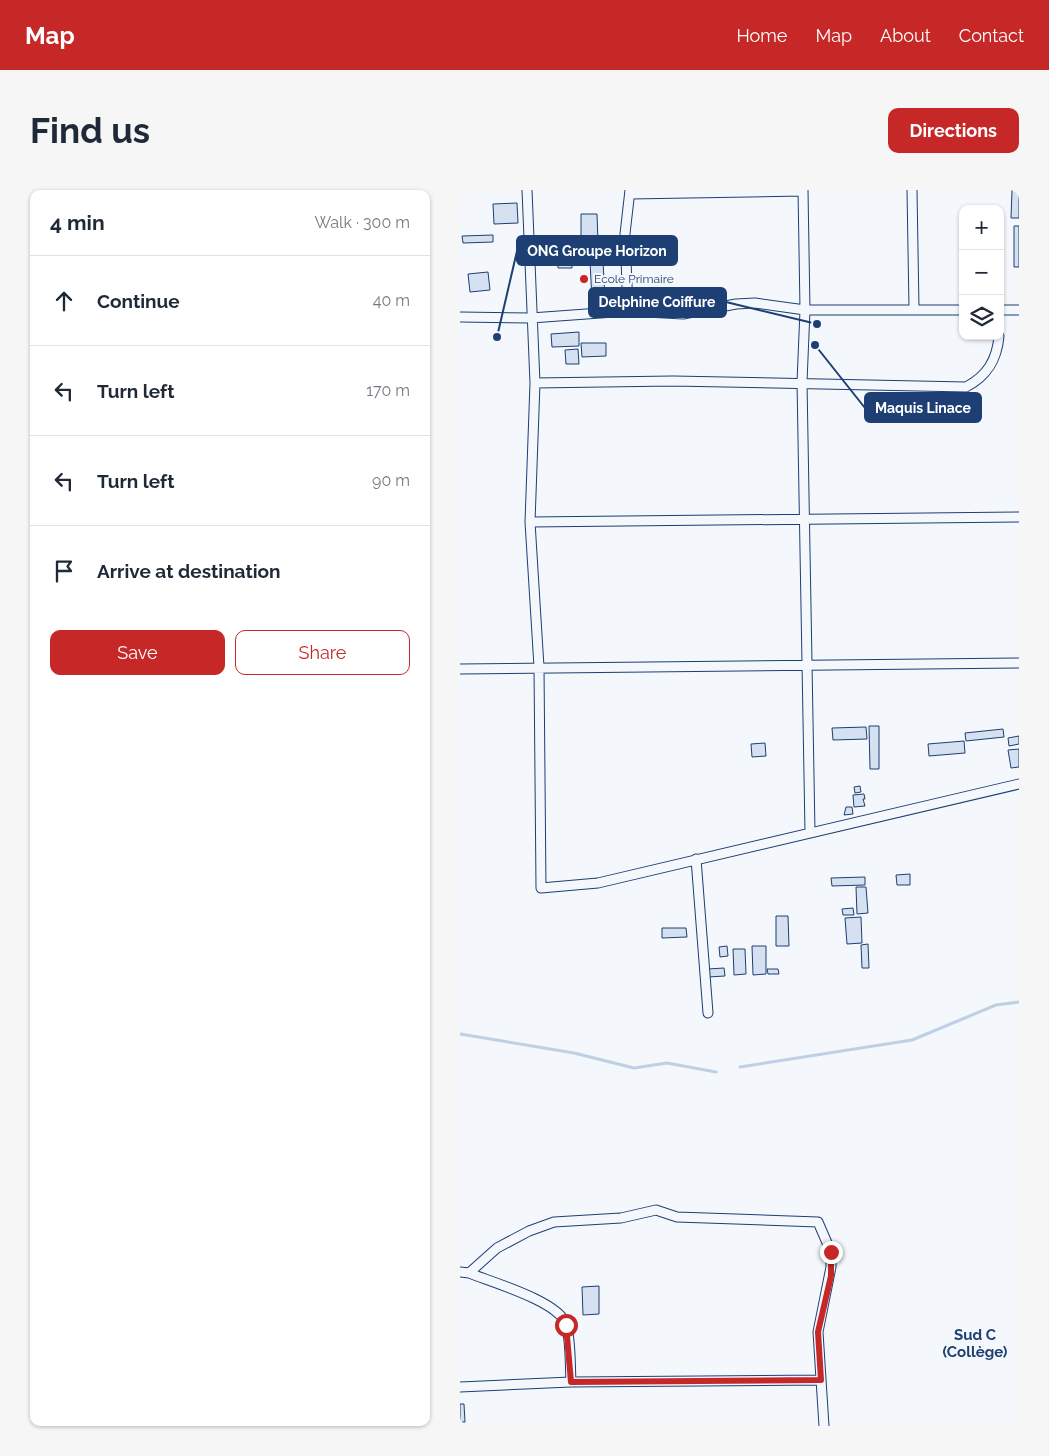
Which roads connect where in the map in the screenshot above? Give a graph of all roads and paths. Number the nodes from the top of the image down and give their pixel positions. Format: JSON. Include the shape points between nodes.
{"nodes":[{"id":1,"x":527,"y":190,"type":"edge"},
{"id":2,"x":803,"y":190,"type":"edge"},
{"id":3,"x":912,"y":190,"type":"edge"},
{"id":4,"x":630,"y":192,"type":"edge"},
{"id":5,"x":914,"y":309,"type":"junction"},
{"id":6,"x":805,"y":310,"type":"junction"},
{"id":7,"x":959,"y":310,"type":"edge"},
{"id":8,"x":1004,"y":310,"type":"edge"},
{"id":9,"x":1019,"y":310,"type":"edge"},
{"id":10,"x":628,"y":311,"type":"junction"},
{"id":11,"x":460,"y":317,"type":"edge"},
{"id":12,"x":531,"y":318,"type":"junction"},
{"id":13,"x":998,"y":340,"type":"edge"},
{"id":14,"x":802,"y":382,"type":"junction"},
{"id":15,"x":535,"y":383,"type":"junction"},
{"id":16,"x":1019,"y":517,"type":"edge"},
{"id":17,"x":804,"y":520,"type":"junction"},
{"id":18,"x":530,"y":522,"type":"junction"},
{"id":19,"x":1019,"y":663,"type":"edge"},
{"id":20,"x":807,"y":667,"type":"junction"},
{"id":21,"x":539,"y":668,"type":"junction"},
{"id":22,"x":460,"y":669,"type":"edge"},
{"id":23,"x":1019,"y":784,"type":"edge"},
{"id":24,"x":810,"y":832,"type":"junction"},
{"id":25,"x":696,"y":859,"type":"junction"},
{"id":26,"x":708,"y":1013,"type":"dead end"},
{"id":27,"x":464,"y":1272,"type":"edge"},
{"id":28,"x":821,"y":1380,"type":"junction"},
{"id":29,"x":571,"y":1382,"type":"junction"},
{"id":30,"x":460,"y":1387,"type":"edge"},
{"id":31,"x":824,"y":1426,"type":"edge"}],
"edges":[{"from":1,"to":12,"type":"street"},
{"from":2,"to":4,"type":"street"},
{"from":2,"to":6,"type":"street"},
{"from":3,"to":5,"type":"street"},
{"from":4,"to":10,"type":"street","via":[[625,234]]},
{"from":5,"to":6,"type":"street"},
{"from":5,"to":7,"type":"street"},
{"from":6,"to":10,"type":"street","via":[[755,303],[683,314]]},
{"from":6,"to":14,"type":"street"},
{"from":8,"to":9,"type":"street"},
{"from":10,"to":12,"type":"street"},
{"from":11,"to":12,"type":"street"},
{"from":12,"to":15,"type":"street"},
{"from":13,"to":14,"type":"street","via":[[996,357],[990,366],[976,382],[966,387]]},
{"from":14,"to":15,"type":"street"},
{"from":14,"to":17,"type":"street"},
{"from":15,"to":18,"type":"street"},
{"from":16,"to":17,"type":"street"},
{"from":17,"to":18,"type":"street"},
{"from":17,"to":20,"type":"street"},
{"from":18,"to":21,"type":"street"},
{"from":19,"to":20,"type":"street"},
{"from":20,"to":21,"type":"street"},
{"from":20,"to":24,"type":"street"},
{"from":21,"to":22,"type":"street"},
{"from":21,"to":25,"type":"street","via":[[541,888],[598,883]]},
{"from":23,"to":24,"type":"street"},
{"from":24,"to":25,"type":"street"},
{"from":25,"to":26,"type":"street"},
{"from":27,"to":28,"type":"street","via":[[528,1231],[554,1222],[621,1218],[656,1210],[677,1216],[818,1222],[831,1252],[818,1332]]},
{"from":27,"to":29,"type":"street","via":[[537,1300],[559,1314],[566,1325]]},
{"from":28,"to":29,"type":"street"},
{"from":28,"to":31,"type":"street"},
{"from":29,"to":30,"type":"street"}]}
